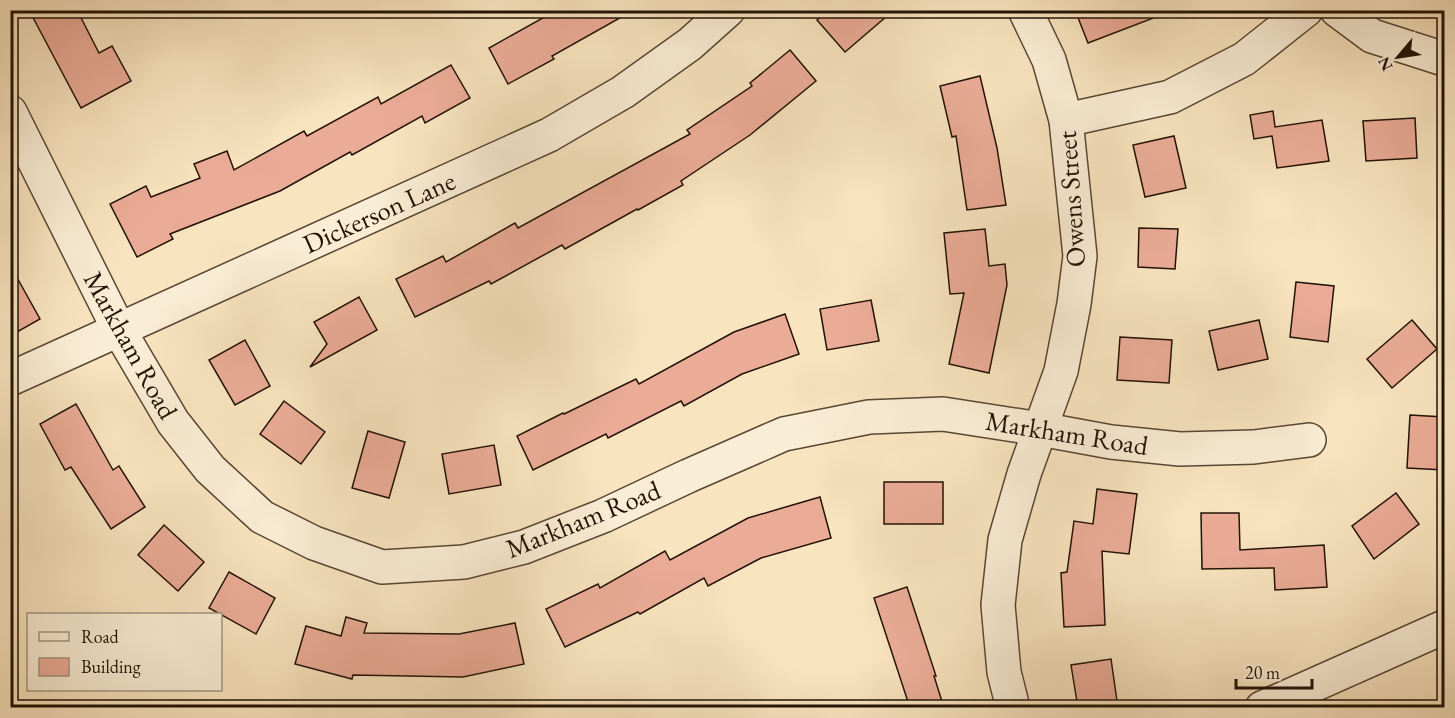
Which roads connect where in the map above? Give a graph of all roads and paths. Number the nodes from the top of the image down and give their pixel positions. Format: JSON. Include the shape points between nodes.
{"nodes":[{"id":1,"x":728,"y":10,"type":"edge"},
{"id":2,"x":1025,"y":10,"type":"edge"},
{"id":3,"x":1306,"y":10,"type":"edge"},
{"id":4,"x":1338,"y":10,"type":"edge"},
{"id":5,"x":1444,"y":59,"type":"edge"},
{"id":6,"x":10,"y":112,"type":"edge"},
{"id":7,"x":1066,"y":120,"type":"junction"},
{"id":8,"x":119,"y":330,"type":"junction"},
{"id":9,"x":10,"y":379,"type":"edge"},
{"id":10,"x":1040,"y":429,"type":"junction"},
{"id":11,"x":1309,"y":440,"type":"dead end"},
{"id":12,"x":1444,"y":627,"type":"edge"},
{"id":13,"x":1013,"y":708,"type":"edge"},
{"id":14,"x":1262,"y":708,"type":"edge"}],
"edges":[{"from":1,"to":8,"type":"street","name":"Dickerson Lane","via":[[690,44],[622,92],[549,135]]},
{"from":2,"to":7,"type":"street","name":"Owens Street","via":[[1049,60]]},
{"from":3,"to":7,"type":"street","via":[[1244,59],[1170,96]]},
{"from":4,"to":5,"type":"street","via":[[1372,36]]},
{"from":6,"to":8,"type":"street","name":"Markham Road"},
{"from":7,"to":10,"type":"street","name":"Owens Street","via":[[1080,256],[1061,371]]},
{"from":8,"to":9,"type":"street","name":"Dickerson Lane"},
{"from":8,"to":10,"type":"street","name":"Markham Road","via":[[173,422],[210,469],[262,518],[314,543],[382,567],[464,561],[525,547],[784,434],[869,417],[943,414]]},
{"from":10,"to":11,"type":"street","name":"Markham Road","via":[[1180,449],[1254,447]]},
{"from":10,"to":13,"type":"street","name":"Owens Street","via":[[1005,540],[998,605],[1004,672]]},
{"from":12,"to":14,"type":"street"}]}
